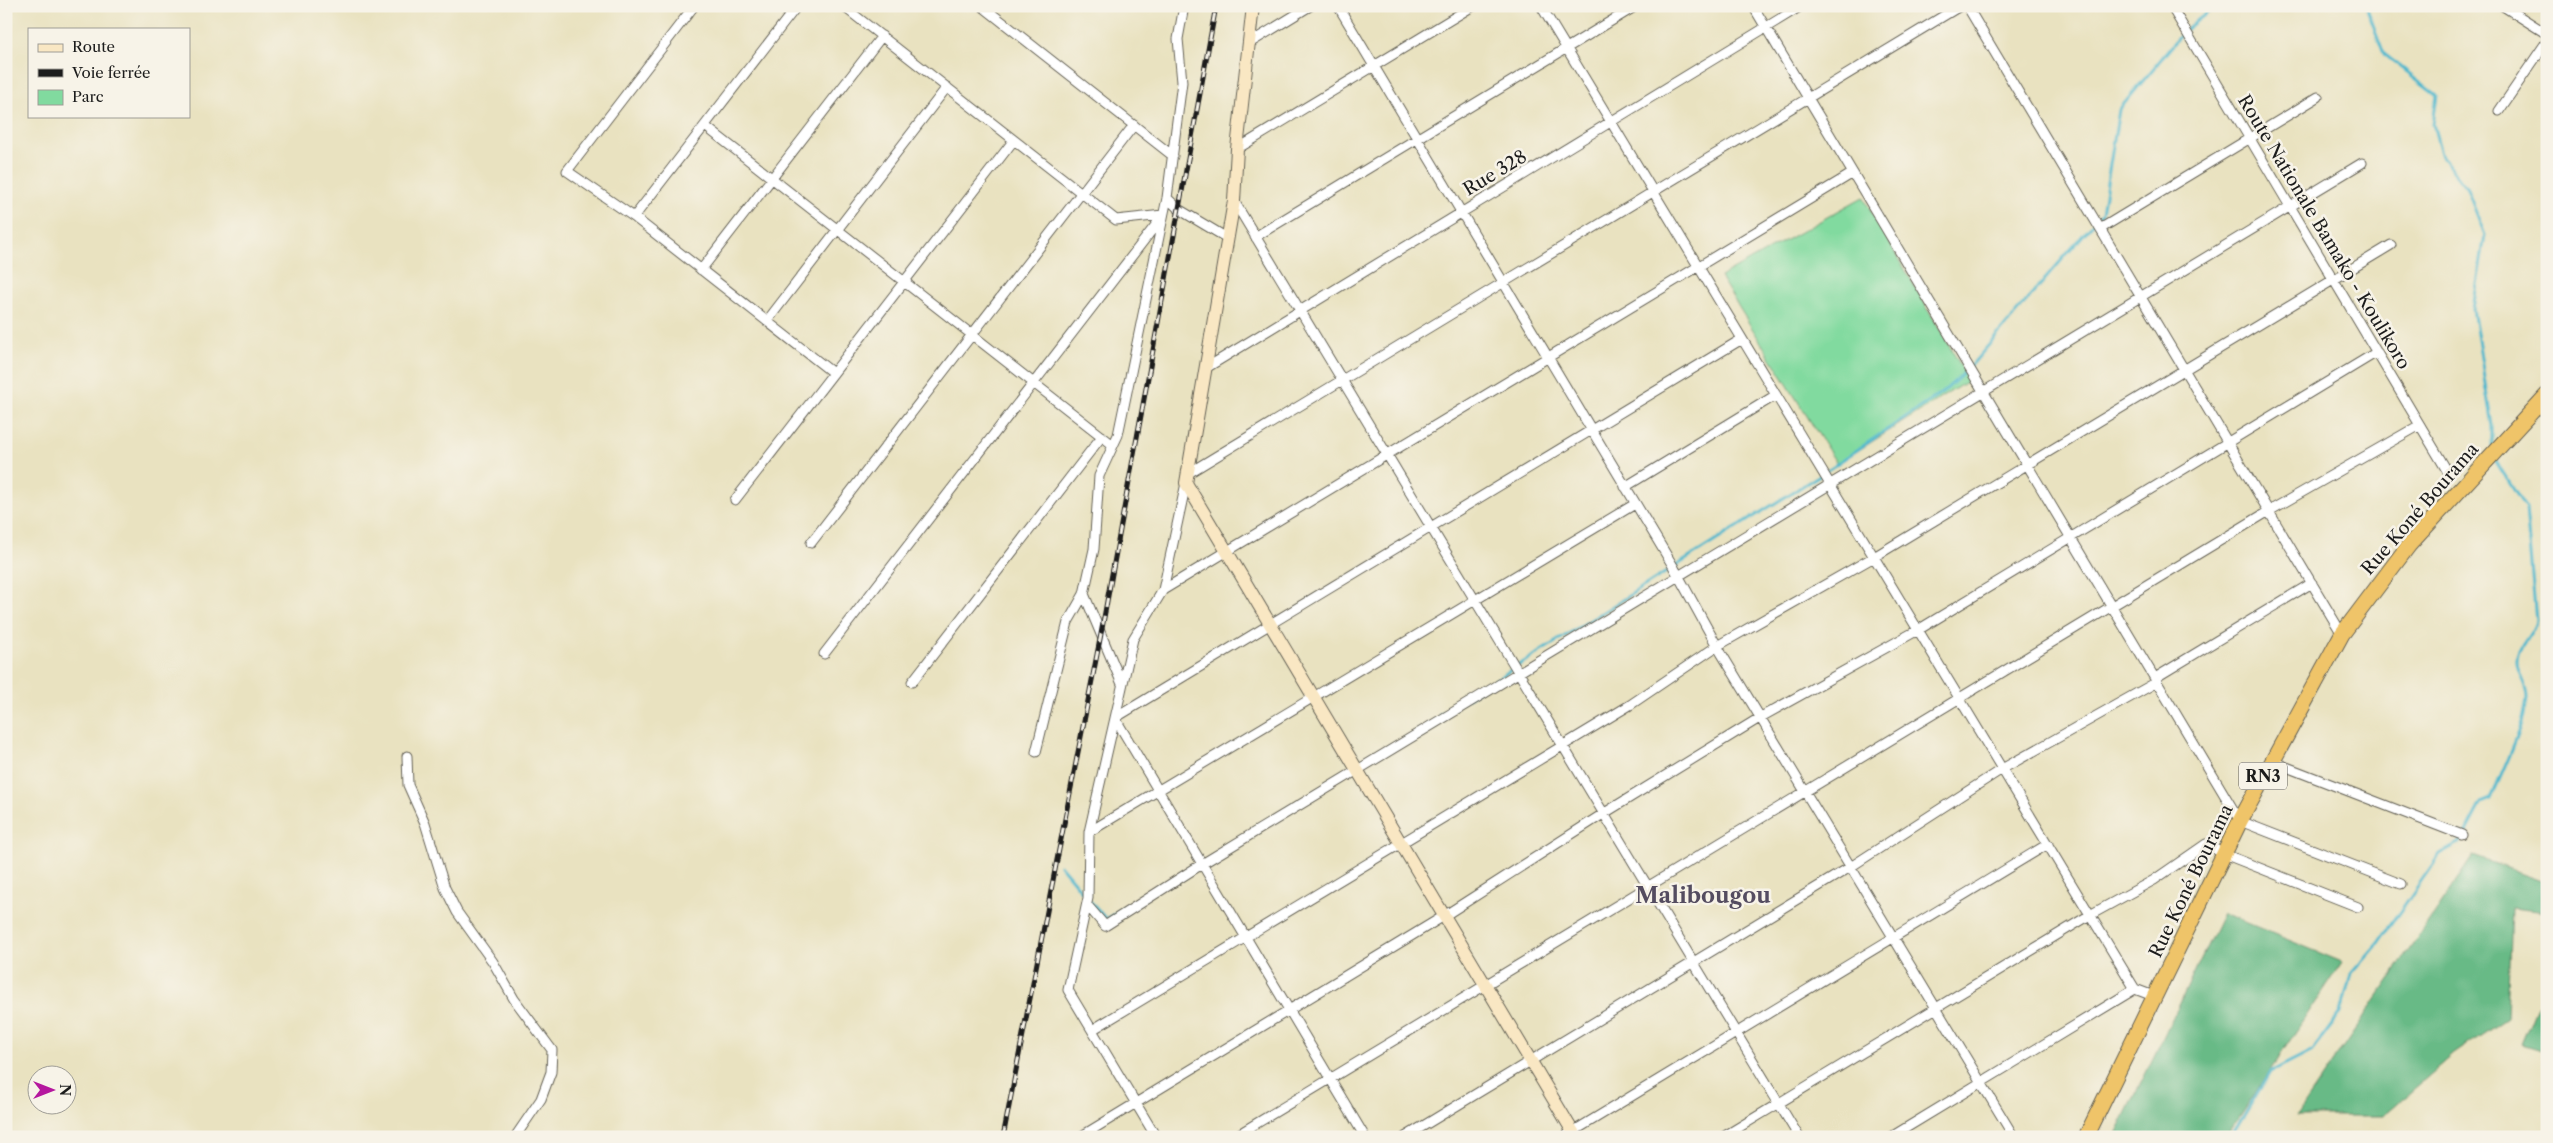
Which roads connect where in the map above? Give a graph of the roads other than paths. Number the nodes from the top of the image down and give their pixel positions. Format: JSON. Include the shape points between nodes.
{"nodes":[{"id":1,"x":694,"y":6,"type":"edge"},
{"id":2,"x":797,"y":6,"type":"edge"},
{"id":3,"x":843,"y":6,"type":"edge"},
{"id":4,"x":982,"y":6,"type":"edge"},
{"id":5,"x":1184,"y":6,"type":"edge"},
{"id":6,"x":1253,"y":6,"type":"edge"},
{"id":7,"x":1310,"y":6,"type":"edge"},
{"id":8,"x":1338,"y":6,"type":"edge"},
{"id":9,"x":1474,"y":6,"type":"edge"},
{"id":10,"x":1541,"y":6,"type":"edge"},
{"id":11,"x":1636,"y":6,"type":"edge"},
{"id":12,"x":1753,"y":6,"type":"edge"},
{"id":13,"x":1801,"y":6,"type":"edge"},
{"id":14,"x":1960,"y":6,"type":"edge"},
{"id":15,"x":1967,"y":6,"type":"edge"},
{"id":16,"x":2171,"y":6,"type":"edge"},
{"id":17,"x":2504,"y":6,"type":"edge"},
{"id":18,"x":1766,"y":27,"type":"junction"},
{"id":19,"x":2547,"y":34,"type":"edge"},
{"id":20,"x":882,"y":36,"type":"junction"},
{"id":21,"x":2547,"y":41,"type":"edge"},
{"id":22,"x":1248,"y":44,"type":"junction"},
{"id":23,"x":1566,"y":49,"type":"junction"},
{"id":24,"x":1374,"y":66,"type":"junction"},
{"id":25,"x":947,"y":87,"type":"junction"},
{"id":26,"x":1808,"y":98,"type":"junction"},
{"id":27,"x":2318,"y":98,"type":"dead end"},
{"id":28,"x":2499,"y":111,"type":"dead end"},
{"id":29,"x":1610,"y":122,"type":"junction"},
{"id":30,"x":1134,"y":125,"type":"junction"},
{"id":31,"x":705,"y":126,"type":"junction"},
{"id":32,"x":2250,"y":138,"type":"junction"},
{"id":33,"x":1417,"y":139,"type":"junction"},
{"id":34,"x":1014,"y":140,"type":"junction"},
{"id":35,"x":1237,"y":149,"type":"junction"},
{"id":36,"x":1173,"y":156,"type":"junction"},
{"id":37,"x":2362,"y":163,"type":"dead end"},
{"id":38,"x":1853,"y":173,"type":"junction"},
{"id":39,"x":772,"y":178,"type":"junction"},
{"id":40,"x":1653,"y":192,"type":"junction"},
{"id":41,"x":1082,"y":193,"type":"junction"},
{"id":42,"x":1167,"y":198,"type":"junction"},
{"id":43,"x":1234,"y":201,"type":"junction"},
{"id":44,"x":2290,"y":206,"type":"junction"},
{"id":45,"x":1462,"y":212,"type":"junction"},
{"id":46,"x":1164,"y":215,"type":"junction"},
{"id":47,"x":634,"y":217,"type":"junction"},
{"id":48,"x":837,"y":229,"type":"junction"},
{"id":49,"x":2100,"y":229,"type":"junction"},
{"id":50,"x":1255,"y":237,"type":"junction"},
{"id":51,"x":1227,"y":238,"type":"junction"},
{"id":52,"x":2391,"y":245,"type":"dead end"},
{"id":53,"x":1698,"y":267,"type":"junction"},
{"id":54,"x":701,"y":270,"type":"junction"},
{"id":55,"x":2334,"y":279,"type":"junction"},
{"id":56,"x":904,"y":282,"type":"junction"},
{"id":57,"x":1503,"y":282,"type":"junction"},
{"id":58,"x":2141,"y":296,"type":"junction"},
{"id":59,"x":1300,"y":311,"type":"junction"},
{"id":60,"x":767,"y":321,"type":"junction"},
{"id":61,"x":972,"y":335,"type":"junction"},
{"id":62,"x":1742,"y":339,"type":"junction"},
{"id":63,"x":2377,"y":352,"type":"junction"},
{"id":64,"x":1548,"y":358,"type":"junction"},
{"id":65,"x":1206,"y":368,"type":"junction"},
{"id":66,"x":2184,"y":370,"type":"junction"},
{"id":67,"x":834,"y":373,"type":"junction"},
{"id":68,"x":1342,"y":380,"type":"junction"},
{"id":69,"x":1034,"y":383,"type":"junction"},
{"id":70,"x":1983,"y":392,"type":"junction"},
{"id":71,"x":1776,"y":395,"type":"junction"},
{"id":72,"x":2547,"y":395,"type":"edge"},
{"id":73,"x":2420,"y":425,"type":"junction"},
{"id":74,"x":1591,"y":430,"type":"junction"},
{"id":75,"x":1102,"y":436,"type":"junction"},
{"id":76,"x":2228,"y":442,"type":"junction"},
{"id":77,"x":1113,"y":445,"type":"junction"},
{"id":78,"x":1387,"y":455,"type":"junction"},
{"id":79,"x":2027,"y":465,"type":"junction"},
{"id":80,"x":2449,"y":474,"type":"dead end"},
{"id":81,"x":1186,"y":479,"type":"junction"},
{"id":82,"x":1830,"y":484,"type":"junction"},
{"id":83,"x":1625,"y":487,"type":"junction"},
{"id":84,"x":735,"y":500,"type":"dead end"},
{"id":85,"x":1635,"y":504,"type":"junction"},
{"id":86,"x":2269,"y":511,"type":"junction"},
{"id":87,"x":1431,"y":527,"type":"junction"},
{"id":88,"x":2070,"y":537,"type":"junction"},
{"id":89,"x":811,"y":543,"type":"dead end"},
{"id":90,"x":1227,"y":552,"type":"junction"},
{"id":91,"x":1874,"y":557,"type":"junction"},
{"id":92,"x":1679,"y":576,"type":"junction"},
{"id":93,"x":2312,"y":583,"type":"junction"},
{"id":94,"x":1163,"y":590,"type":"junction"},
{"id":95,"x":1084,"y":594,"type":"junction"},
{"id":96,"x":1475,"y":600,"type":"junction"},
{"id":97,"x":2111,"y":606,"type":"junction"},
{"id":98,"x":1270,"y":624,"type":"junction"},
{"id":99,"x":1918,"y":630,"type":"junction"},
{"id":100,"x":2342,"y":634,"type":"junction"},
{"id":101,"x":1717,"y":646,"type":"junction"},
{"id":102,"x":824,"y":654,"type":"dead end"},
{"id":103,"x":1519,"y":673,"type":"junction"},
{"id":104,"x":2156,"y":680,"type":"junction"},
{"id":105,"x":912,"y":682,"type":"dead end"},
{"id":106,"x":1122,"y":684,"type":"junction"},
{"id":107,"x":1314,"y":698,"type":"junction"},
{"id":108,"x":1959,"y":698,"type":"junction"},
{"id":109,"x":1762,"y":717,"type":"junction"},
{"id":110,"x":1115,"y":718,"type":"junction"},
{"id":111,"x":1563,"y":746,"type":"junction"},
{"id":112,"x":1036,"y":752,"type":"dead end"},
{"id":113,"x":407,"y":756,"type":"dead end"},
{"id":114,"x":2271,"y":761,"type":"junction"},
{"id":115,"x":2002,"y":769,"type":"junction"},
{"id":116,"x":1357,"y":770,"type":"junction"},
{"id":117,"x":1807,"y":790,"type":"junction"},
{"id":118,"x":1159,"y":792,"type":"junction"},
{"id":119,"x":1603,"y":814,"type":"junction"},
{"id":120,"x":2240,"y":821,"type":"junction"},
{"id":121,"x":1089,"y":832,"type":"junction"},
{"id":122,"x":2462,"y":835,"type":"dead end"},
{"id":123,"x":1401,"y":844,"type":"junction"},
{"id":124,"x":2048,"y":844,"type":"junction"},
{"id":125,"x":2224,"y":854,"type":"junction"},
{"id":126,"x":1202,"y":864,"type":"junction"},
{"id":127,"x":1852,"y":866,"type":"junction"},
{"id":128,"x":2401,"y":884,"type":"dead end"},
{"id":129,"x":1648,"y":886,"type":"junction"},
{"id":130,"x":1087,"y":904,"type":"junction"},
{"id":131,"x":2358,"y":907,"type":"dead end"},
{"id":132,"x":2090,"y":914,"type":"junction"},
{"id":133,"x":1444,"y":916,"type":"junction"},
{"id":134,"x":1246,"y":937,"type":"junction"},
{"id":135,"x":1894,"y":937,"type":"junction"},
{"id":136,"x":1694,"y":962,"type":"junction"},
{"id":137,"x":1485,"y":985,"type":"junction"},
{"id":138,"x":2135,"y":989,"type":"junction"},
{"id":139,"x":2156,"y":997,"type":"junction"},
{"id":140,"x":1936,"y":1008,"type":"junction"},
{"id":141,"x":1289,"y":1010,"type":"junction"},
{"id":142,"x":1092,"y":1030,"type":"junction"},
{"id":143,"x":1736,"y":1033,"type":"junction"},
{"id":144,"x":1531,"y":1061,"type":"junction"},
{"id":145,"x":1330,"y":1079,"type":"junction"},
{"id":146,"x":1981,"y":1082,"type":"junction"},
{"id":147,"x":1136,"y":1103,"type":"junction"},
{"id":148,"x":1779,"y":1103,"type":"junction"},
{"id":149,"x":1571,"y":1135,"type":"edge"},
{"id":150,"x":515,"y":1137,"type":"edge"},
{"id":151,"x":1080,"y":1137,"type":"edge"},
{"id":152,"x":1156,"y":1137,"type":"edge"},
{"id":153,"x":1234,"y":1137,"type":"edge"},
{"id":154,"x":1365,"y":1137,"type":"edge"},
{"id":155,"x":1405,"y":1137,"type":"edge"},
{"id":156,"x":1723,"y":1137,"type":"edge"},
{"id":157,"x":1799,"y":1137,"type":"edge"},
{"id":158,"x":1891,"y":1137,"type":"edge"},
{"id":159,"x":2014,"y":1137,"type":"edge"},
{"id":160,"x":2086,"y":1137,"type":"edge"}],
"edges":[{"from":1,"to":47,"type":"street","via":[[567,171]]},
{"from":2,"to":31,"type":"street"},
{"from":3,"to":20,"type":"street"},
{"from":4,"to":30,"type":"street"},
{"from":5,"to":36,"type":"street","via":[[1178,39],[1182,82]]},
{"from":6,"to":22,"type":"street"},
{"from":7,"to":22,"type":"street"},
{"from":8,"to":24,"type":"street"},
{"from":9,"to":24,"type":"street"},
{"from":10,"to":23,"type":"street"},
{"from":11,"to":23,"type":"street"},
{"from":12,"to":18,"type":"street"},
{"from":13,"to":18,"type":"street","name":"Rue 328"},
{"from":14,"to":26,"type":"street"},
{"from":15,"to":49,"type":"street"},
{"from":16,"to":32,"type":"street","name":"Route Nationale Bamako - Koulikoro"},
{"from":17,"to":19,"type":"street"},
{"from":18,"to":26,"type":"street"},
{"from":18,"to":29,"type":"street","name":"Rue 328"},
{"from":20,"to":25,"type":"street"},
{"from":20,"to":39,"type":"street"},
{"from":21,"to":28,"type":"street"},
{"from":22,"to":35,"type":"street"},
{"from":23,"to":29,"type":"street"},
{"from":23,"to":33,"type":"street"},
{"from":24,"to":33,"type":"street"},
{"from":24,"to":35,"type":"street"},
{"from":25,"to":34,"type":"street"},
{"from":25,"to":48,"type":"street"},
{"from":26,"to":38,"type":"street"},
{"from":26,"to":40,"type":"street"},
{"from":27,"to":32,"type":"street"},
{"from":29,"to":40,"type":"street"},
{"from":29,"to":45,"type":"street","name":"Rue 328"},
{"from":30,"to":36,"type":"street"},
{"from":30,"to":41,"type":"street"},
{"from":31,"to":39,"type":"street"},
{"from":31,"to":47,"type":"street"},
{"from":32,"to":44,"type":"street","name":"Route Nationale Bamako - Koulikoro"},
{"from":32,"to":49,"type":"street"},
{"from":33,"to":45,"type":"street"},
{"from":33,"to":50,"type":"street"},
{"from":34,"to":41,"type":"street"},
{"from":34,"to":56,"type":"street"},
{"from":35,"to":43,"type":"street"},
{"from":36,"to":42,"type":"street"},
{"from":37,"to":44,"type":"street"},
{"from":38,"to":53,"type":"street"},
{"from":38,"to":70,"type":"street"},
{"from":39,"to":48,"type":"street"},
{"from":39,"to":54,"type":"street"},
{"from":40,"to":53,"type":"street"},
{"from":40,"to":57,"type":"street"},
{"from":41,"to":46,"type":"street","via":[[1116,220]]},
{"from":41,"to":61,"type":"street"},
{"from":42,"to":46,"type":"street"},
{"from":42,"to":51,"type":"street","via":[[1180,210]]},
{"from":43,"to":50,"type":"street"},
{"from":43,"to":51,"type":"street"},
{"from":44,"to":55,"type":"street","name":"Route Nationale Bamako - Koulikoro"},
{"from":44,"to":58,"type":"street"},
{"from":45,"to":57,"type":"street"},
{"from":45,"to":59,"type":"street","name":"Rue 328"},
{"from":46,"to":69,"type":"street"},
{"from":46,"to":77,"type":"street","via":[[1118,435]]},
{"from":47,"to":54,"type":"street"},
{"from":48,"to":56,"type":"street"},
{"from":48,"to":60,"type":"street"},
{"from":49,"to":58,"type":"street"},
{"from":50,"to":59,"type":"street"},
{"from":51,"to":65,"type":"street"},
{"from":52,"to":55,"type":"street"},
{"from":53,"to":62,"type":"street"},
{"from":53,"to":64,"type":"street"},
{"from":54,"to":60,"type":"street"},
{"from":55,"to":63,"type":"street","name":"Route Nationale Bamako - Koulikoro"},
{"from":55,"to":66,"type":"street"},
{"from":56,"to":61,"type":"street"},
{"from":56,"to":67,"type":"street"},
{"from":57,"to":64,"type":"street"},
{"from":57,"to":68,"type":"street"},
{"from":58,"to":66,"type":"street"},
{"from":58,"to":70,"type":"street"},
{"from":59,"to":65,"type":"street","name":"Rue 328"},
{"from":59,"to":68,"type":"street"},
{"from":60,"to":67,"type":"street"},
{"from":61,"to":69,"type":"street"},
{"from":61,"to":89,"type":"street"},
{"from":62,"to":71,"type":"street"},
{"from":62,"to":74,"type":"street"},
{"from":63,"to":73,"type":"street","name":"Route Nationale Bamako - Koulikoro"},
{"from":63,"to":76,"type":"street"},
{"from":64,"to":74,"type":"street"},
{"from":64,"to":78,"type":"street"},
{"from":65,"to":81,"type":"street"},
{"from":66,"to":76,"type":"street"},
{"from":66,"to":79,"type":"street"},
{"from":67,"to":84,"type":"street"},
{"from":68,"to":78,"type":"street"},
{"from":68,"to":81,"type":"street"},
{"from":69,"to":75,"type":"street"},
{"from":69,"to":102,"type":"street"},
{"from":70,"to":79,"type":"street"},
{"from":70,"to":82,"type":"street"},
{"from":71,"to":82,"type":"street"},
{"from":71,"to":83,"type":"street"},
{"from":72,"to":100,"type":"highway","name":"Rue Koné Bourama","number":"RN3","via":[[2409,545]]},
{"from":73,"to":80,"type":"street","name":"Route Nationale Bamako - Koulikoro"},
{"from":73,"to":86,"type":"street"},
{"from":74,"to":83,"type":"street"},
{"from":74,"to":87,"type":"street"},
{"from":75,"to":77,"type":"street"},
{"from":75,"to":105,"type":"street"},
{"from":76,"to":86,"type":"street"},
{"from":76,"to":88,"type":"street"},
{"from":77,"to":95,"type":"street","via":[[1098,476],[1094,550]]},
{"from":78,"to":87,"type":"street"},
{"from":78,"to":90,"type":"street"},
{"from":79,"to":88,"type":"street"},
{"from":79,"to":91,"type":"street"},
{"from":81,"to":90,"type":"street"},
{"from":81,"to":94,"type":"street"},
{"from":82,"to":91,"type":"street"},
{"from":82,"to":92,"type":"street"},
{"from":83,"to":85,"type":"street"},
{"from":85,"to":92,"type":"street"},
{"from":85,"to":96,"type":"street"},
{"from":86,"to":93,"type":"street"},
{"from":86,"to":97,"type":"street"},
{"from":87,"to":96,"type":"street"},
{"from":87,"to":98,"type":"street"},
{"from":88,"to":97,"type":"street"},
{"from":88,"to":99,"type":"street"},
{"from":90,"to":94,"type":"street"},
{"from":90,"to":98,"type":"street"},
{"from":91,"to":99,"type":"street"},
{"from":91,"to":101,"type":"street"},
{"from":92,"to":101,"type":"street"},
{"from":92,"to":103,"type":"street"},
{"from":93,"to":100,"type":"street"},
{"from":93,"to":104,"type":"street"},
{"from":94,"to":106,"type":"street","via":[[1133,639]]},
{"from":95,"to":106,"type":"street"},
{"from":95,"to":112,"type":"street","via":[[1068,622]]},
{"from":96,"to":103,"type":"street"},
{"from":96,"to":107,"type":"street"},
{"from":97,"to":104,"type":"street"},
{"from":97,"to":108,"type":"street"},
{"from":98,"to":107,"type":"street"},
{"from":98,"to":110,"type":"street"},
{"from":99,"to":108,"type":"street"},
{"from":99,"to":109,"type":"street"},
{"from":100,"to":114,"type":"highway","name":"Rue Koné Bourama","number":"RN3"},
{"from":101,"to":109,"type":"street"},
{"from":101,"to":111,"type":"street"},
{"from":103,"to":111,"type":"street"},
{"from":103,"to":116,"type":"street"},
{"from":104,"to":115,"type":"street"},
{"from":104,"to":120,"type":"street"},
{"from":106,"to":110,"type":"street"},
{"from":107,"to":116,"type":"street"},
{"from":107,"to":118,"type":"street"},
{"from":108,"to":115,"type":"street"},
{"from":108,"to":117,"type":"street"},
{"from":109,"to":117,"type":"street"},
{"from":109,"to":119,"type":"street"},
{"from":110,"to":118,"type":"street"},
{"from":110,"to":121,"type":"street"},
{"from":111,"to":119,"type":"street"},
{"from":111,"to":123,"type":"street"},
{"from":113,"to":150,"type":"street","via":[[408,785],[425,823],[444,888],[514,999],[552,1050],[550,1072],[541,1099]]},
{"from":114,"to":120,"type":"highway","name":"Rue Koné Bourama","number":"RN3"},
{"from":114,"to":122,"type":"street"},
{"from":115,"to":124,"type":"street"},
{"from":115,"to":127,"type":"street"},
{"from":116,"to":123,"type":"street"},
{"from":116,"to":126,"type":"street"},
{"from":117,"to":127,"type":"street"},
{"from":117,"to":129,"type":"street"},
{"from":118,"to":121,"type":"street"},
{"from":118,"to":126,"type":"street"},
{"from":119,"to":129,"type":"street"},
{"from":119,"to":133,"type":"street"},
{"from":120,"to":125,"type":"highway","name":"Rue Koné Bourama","number":"RN3"},
{"from":120,"to":128,"type":"street"},
{"from":121,"to":130,"type":"street"},
{"from":123,"to":133,"type":"street"},
{"from":123,"to":134,"type":"street"},
{"from":124,"to":132,"type":"street"},
{"from":124,"to":135,"type":"street"},
{"from":125,"to":131,"type":"street"},
{"from":125,"to":132,"type":"street","via":[[2206,844],[2154,880]]},
{"from":125,"to":139,"type":"highway","name":"Rue Koné Bourama","number":"RN3"},
{"from":126,"to":130,"type":"street","via":[[1105,926]]},
{"from":126,"to":134,"type":"street"},
{"from":127,"to":135,"type":"street"},
{"from":127,"to":136,"type":"street"},
{"from":129,"to":136,"type":"street"},
{"from":129,"to":137,"type":"street"},
{"from":130,"to":142,"type":"street","via":[[1068,990]]},
{"from":132,"to":138,"type":"street"},
{"from":132,"to":140,"type":"street"},
{"from":133,"to":137,"type":"street"},
{"from":133,"to":141,"type":"street"},
{"from":134,"to":141,"type":"street"},
{"from":134,"to":142,"type":"street"},
{"from":135,"to":140,"type":"street"},
{"from":135,"to":143,"type":"street"},
{"from":136,"to":143,"type":"street"},
{"from":136,"to":144,"type":"street"},
{"from":137,"to":144,"type":"street"},
{"from":137,"to":145,"type":"street"},
{"from":138,"to":139,"type":"street"},
{"from":138,"to":146,"type":"street"},
{"from":139,"to":160,"type":"highway","name":"Rue Koné Bourama","number":"RN3"},
{"from":140,"to":146,"type":"street"},
{"from":140,"to":148,"type":"street"},
{"from":141,"to":145,"type":"street"},
{"from":141,"to":147,"type":"street"},
{"from":142,"to":147,"type":"street"},
{"from":143,"to":148,"type":"street"},
{"from":143,"to":149,"type":"street"},
{"from":144,"to":149,"type":"street"},
{"from":144,"to":155,"type":"street"},
{"from":145,"to":153,"type":"street"},
{"from":145,"to":154,"type":"street"},
{"from":146,"to":158,"type":"street"},
{"from":146,"to":159,"type":"street"},
{"from":147,"to":151,"type":"street"},
{"from":147,"to":152,"type":"street"},
{"from":148,"to":156,"type":"street"},
{"from":148,"to":157,"type":"street"}]}
